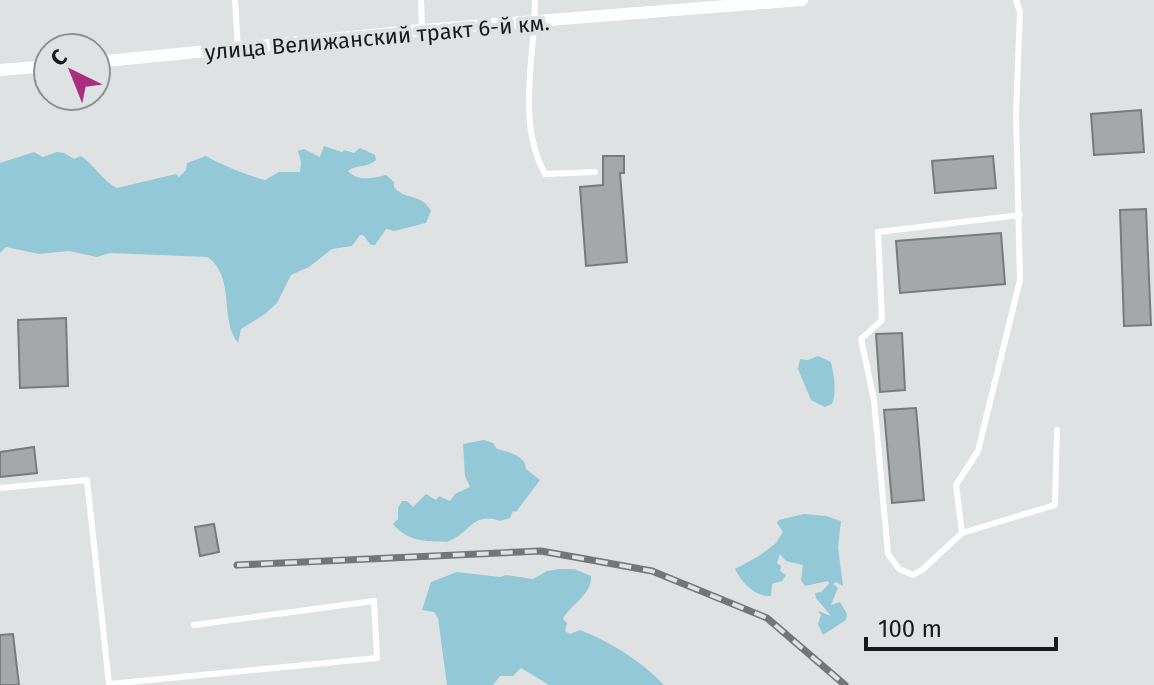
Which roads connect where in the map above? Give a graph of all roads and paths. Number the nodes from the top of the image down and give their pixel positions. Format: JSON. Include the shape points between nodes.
{"nodes":[{"id":1,"x":235,"y":0,"type":"edge"},
{"id":2,"x":421,"y":0,"type":"edge"},
{"id":3,"x":535,"y":0,"type":"edge"},
{"id":4,"x":802,"y":0,"type":"edge"},
{"id":5,"x":1016,"y":0,"type":"edge"},
{"id":6,"x":535,"y":22,"type":"junction"},
{"id":7,"x":422,"y":30,"type":"junction"},
{"id":8,"x":238,"y":50,"type":"junction"},
{"id":9,"x":112,"y":61,"type":"edge"},
{"id":10,"x":32,"y":67,"type":"edge"},
{"id":11,"x":0,"y":70,"type":"edge"},
{"id":12,"x":595,"y":172,"type":"dead end"},
{"id":13,"x":1020,"y":215,"type":"junction"},
{"id":14,"x":1057,"y":430,"type":"dead end"},
{"id":15,"x":0,"y":488,"type":"edge"},
{"id":16,"x":962,"y":533,"type":"junction"},
{"id":17,"x":194,"y":625,"type":"dead end"},
{"id":18,"x":107,"y":684,"type":"edge"}],
"edges":[{"from":1,"to":8,"type":"lane"},
{"from":2,"to":7,"type":"lane"},
{"from":3,"to":6,"type":"lane"},
{"from":4,"to":6,"type":"street","name":"улица Велижанский тракт 6-й км."},
{"from":5,"to":13,"type":"lane"},
{"from":6,"to":7,"type":"street","name":"улица Велижанский тракт 6-й км."},
{"from":6,"to":12,"type":"lane","via":[[528,93],[534,154],[545,174]]},
{"from":7,"to":8,"type":"street","name":"улица Велижанский тракт 6-й км."},
{"from":8,"to":9,"type":"street","name":"улица Велижанский тракт 6-й км."},
{"from":10,"to":11,"type":"street"},
{"from":13,"to":16,"type":"lane","via":[[1020,280],[978,451],[956,485]]},
{"from":13,"to":16,"type":"lane","via":[[878,232],[882,320],[861,339],[874,400],[888,554],[899,569],[913,575]]},
{"from":14,"to":16,"type":"lane","via":[[1055,505]]},
{"from":15,"to":18,"type":"lane","via":[[87,480]]},
{"from":17,"to":18,"type":"lane","via":[[374,601],[377,658]]}]}
